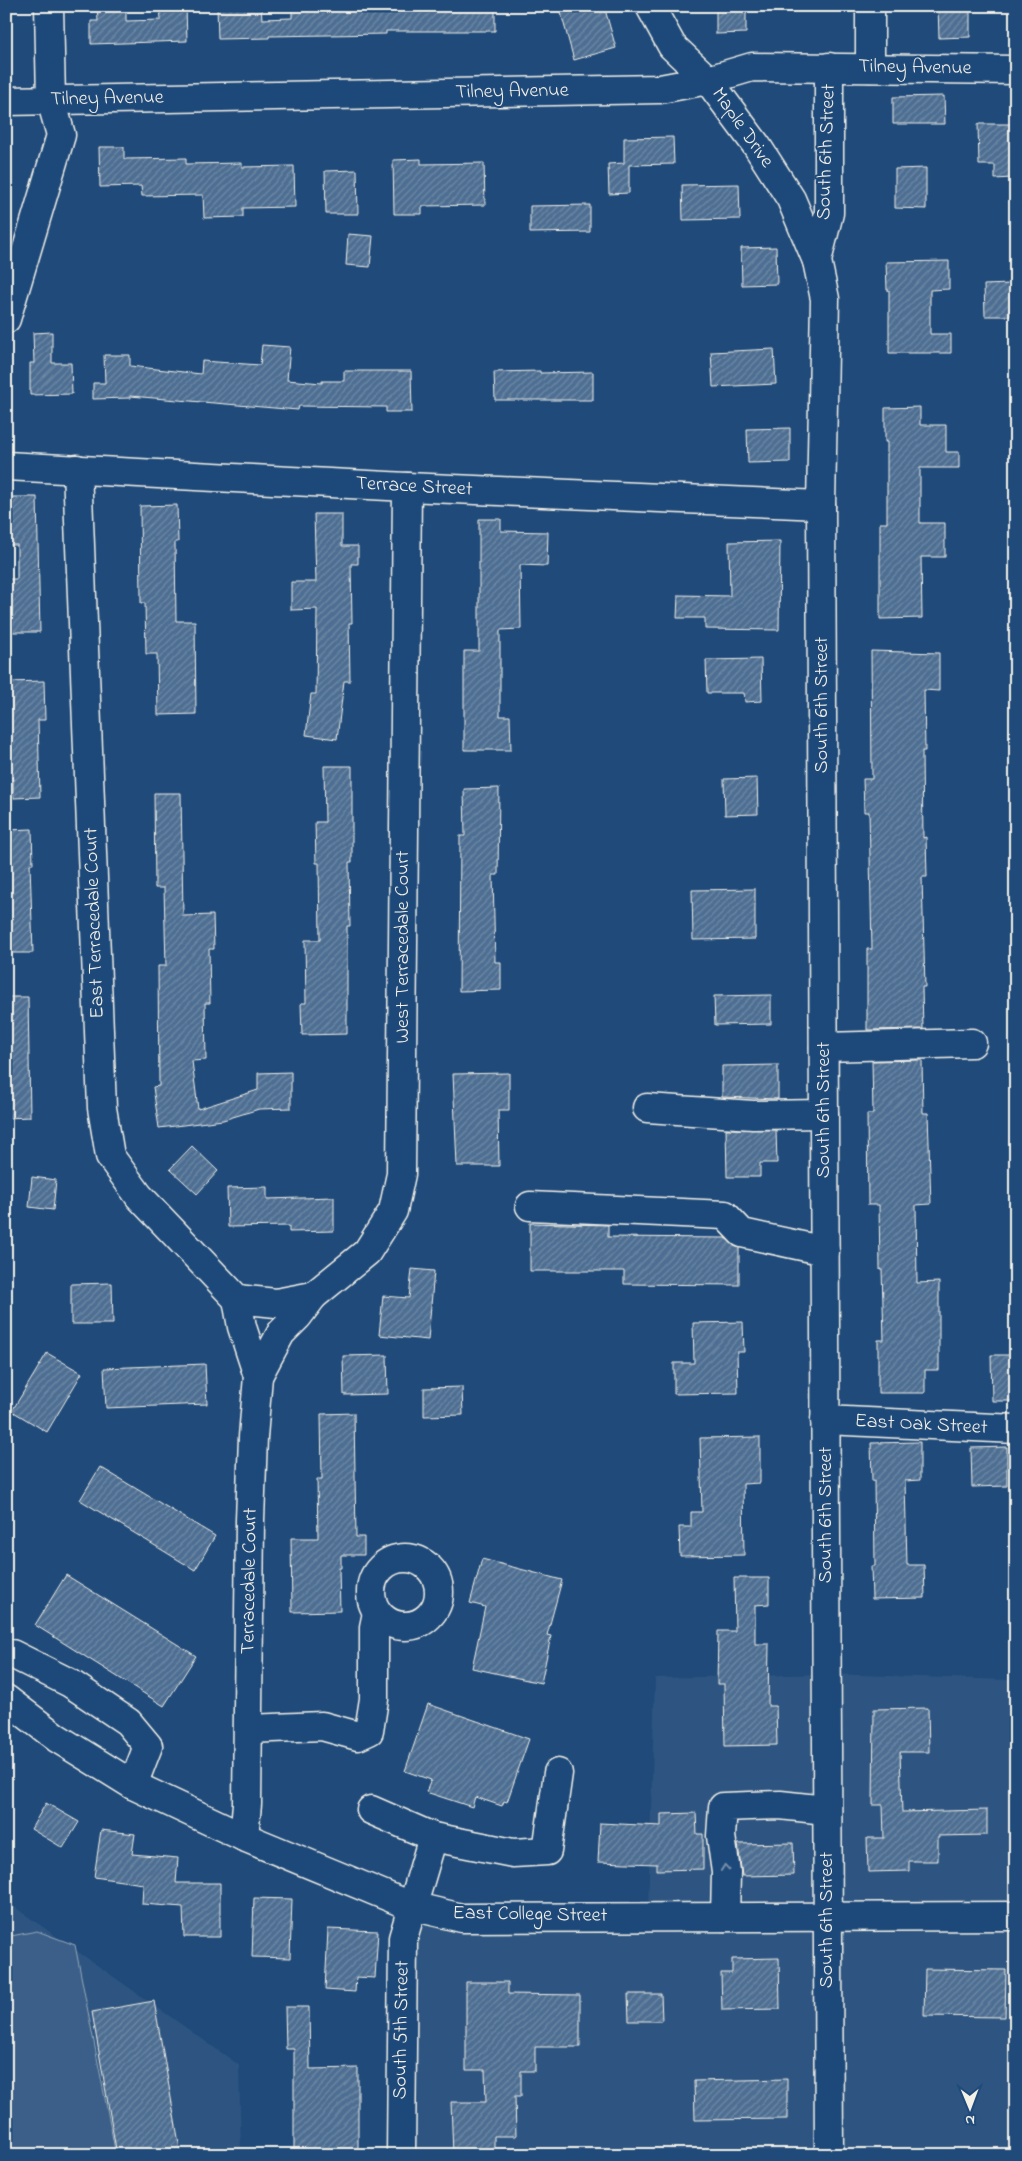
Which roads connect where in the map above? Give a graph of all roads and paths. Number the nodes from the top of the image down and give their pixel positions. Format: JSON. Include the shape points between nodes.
{"nodes":[{"id":1,"x":49,"y":6,"type":"edge"},
{"id":2,"x":650,"y":6,"type":"edge"},
{"id":3,"x":870,"y":6,"type":"edge"},
{"id":4,"x":829,"y":67,"type":"junction"},
{"id":5,"x":870,"y":68,"type":"junction"},
{"id":6,"x":1016,"y":70,"type":"edge"},
{"id":7,"x":708,"y":80,"type":"junction"},
{"id":8,"x":51,"y":100,"type":"junction"},
{"id":9,"x":6,"y":101,"type":"edge"},
{"id":10,"x":817,"y":262,"type":"junction"},
{"id":11,"x":6,"y":319,"type":"edge"},
{"id":12,"x":6,"y":466,"type":"edge"},
{"id":13,"x":77,"y":469,"type":"junction"},
{"id":14,"x":407,"y":487,"type":"junction"},
{"id":15,"x":821,"y":505,"type":"junction"},
{"id":16,"x":972,"y":1043,"type":"dead end"},
{"id":17,"x":824,"y":1047,"type":"junction"},
{"id":18,"x":647,"y":1108,"type":"dead end"},
{"id":19,"x":824,"y":1114,"type":"junction"},
{"id":20,"x":530,"y":1206,"type":"dead end"},
{"id":21,"x":825,"y":1251,"type":"junction"},
{"id":22,"x":313,"y":1296,"type":"junction"},
{"id":23,"x":237,"y":1299,"type":"junction"},
{"id":24,"x":258,"y":1376,"type":"junction"},
{"id":25,"x":825,"y":1420,"type":"junction"},
{"id":26,"x":1016,"y":1429,"type":"edge"},
{"id":27,"x":378,"y":1613,"type":"dead end"},
{"id":28,"x":6,"y":1656,"type":"edge"},
{"id":29,"x":6,"y":1699,"type":"edge"},
{"id":30,"x":248,"y":1729,"type":"junction"},
{"id":31,"x":558,"y":1773,"type":"dead end"},
{"id":32,"x":133,"y":1785,"type":"junction"},
{"id":33,"x":371,"y":1810,"type":"dead end"},
{"id":34,"x":826,"y":1810,"type":"junction"},
{"id":35,"x":433,"y":1836,"type":"junction"},
{"id":36,"x":244,"y":1837,"type":"junction"},
{"id":37,"x":411,"y":1906,"type":"junction"},
{"id":38,"x":1016,"y":1916,"type":"edge"},
{"id":39,"x":725,"y":1917,"type":"junction"},
{"id":40,"x":826,"y":1917,"type":"junction"},
{"id":41,"x":401,"y":2155,"type":"edge"},
{"id":42,"x":828,"y":2155,"type":"edge"}],
"edges":[{"from":1,"to":8,"type":"street"},
{"from":2,"to":7,"type":"street","name":"Maple Drive","via":[[672,46]]},
{"from":3,"to":5,"type":"street"},
{"from":4,"to":5,"type":"street","name":"Tilney Avenue"},
{"from":4,"to":7,"type":"street","name":"Tilney Avenue","via":[[752,67]]},
{"from":4,"to":10,"type":"street","name":"South 6th Street","via":[[829,213]]},
{"from":5,"to":6,"type":"street","name":"Tilney Avenue"},
{"from":7,"to":8,"type":"street","name":"Tilney Avenue","via":[[660,89]]},
{"from":7,"to":10,"type":"street","name":"Maple Drive","via":[[791,199]]},
{"from":8,"to":9,"type":"street","name":"Tilney Avenue"},
{"from":8,"to":11,"type":"street","via":[[61,135]]},
{"from":10,"to":15,"type":"street","name":"South 6th Street","via":[[825,299]]},
{"from":12,"to":13,"type":"street","name":"Terrace Street"},
{"from":13,"to":14,"type":"street","name":"Terrace Street"},
{"from":13,"to":23,"type":"street","name":"East Terracedale Court","via":[[102,1098],[110,1156],[139,1196]]},
{"from":14,"to":15,"type":"street","name":"Terrace Street"},
{"from":14,"to":22,"type":"street","name":"West Terracedale Court","via":[[401,1174],[393,1211],[367,1252]]},
{"from":15,"to":17,"type":"street","name":"South 6th Street"},
{"from":16,"to":17,"type":"street"},
{"from":17,"to":19,"type":"street","name":"South 6th Street"},
{"from":18,"to":19,"type":"street","via":[[753,1115]]},
{"from":19,"to":21,"type":"street","name":"South 6th Street"},
{"from":20,"to":21,"type":"street","via":[[725,1215],[742,1233]]},
{"from":21,"to":25,"type":"street","name":"South 6th Street"},
{"from":22,"to":23,"type":"street","name":"West Terracedale Court","via":[[276,1303]]},
{"from":22,"to":24,"type":"street","via":[[281,1333]]},
{"from":23,"to":24,"type":"street","name":"Terracedale Court","via":[[242,1327]]},
{"from":24,"to":30,"type":"street","name":"Terracedale Court","via":[[250,1520]]},
{"from":25,"to":26,"type":"street","name":"East Oak Street"},
{"from":25,"to":34,"type":"street","name":"South 6th Street"},
{"from":27,"to":30,"type":"street","via":[[374,1627],[374,1698],[369,1730],[358,1736],[322,1726]]},
{"from":28,"to":32,"type":"street","via":[[12,1654],[70,1682],[128,1722],[148,1746]]},
{"from":29,"to":32,"type":"street","name":"East College Street","via":[[57,1738]]},
{"from":30,"to":36,"type":"street","name":"Terracedale Court"},
{"from":31,"to":35,"type":"street","via":[[547,1850],[513,1853]]},
{"from":32,"to":36,"type":"street","name":"East College Street"},
{"from":33,"to":35,"type":"street"},
{"from":39,"to":34,"type":"street","one_way":true,"via":[[726,1872],[721,1836],[723,1807],[780,1804]]},
{"from":34,"to":40,"type":"street","name":"South 6th Street"},
{"from":35,"to":37,"type":"street","name":"South 5th Street"},
{"from":36,"to":37,"type":"street","name":"East College Street"},
{"from":37,"to":39,"type":"street","name":"East College Street","via":[[462,1918]]},
{"from":37,"to":41,"type":"street","name":"South 5th Street","via":[[403,1938]]},
{"from":38,"to":40,"type":"street","name":"East College Street"},
{"from":39,"to":40,"type":"street","name":"East College Street"},
{"from":40,"to":42,"type":"street","name":"South 6th Street"}]}
